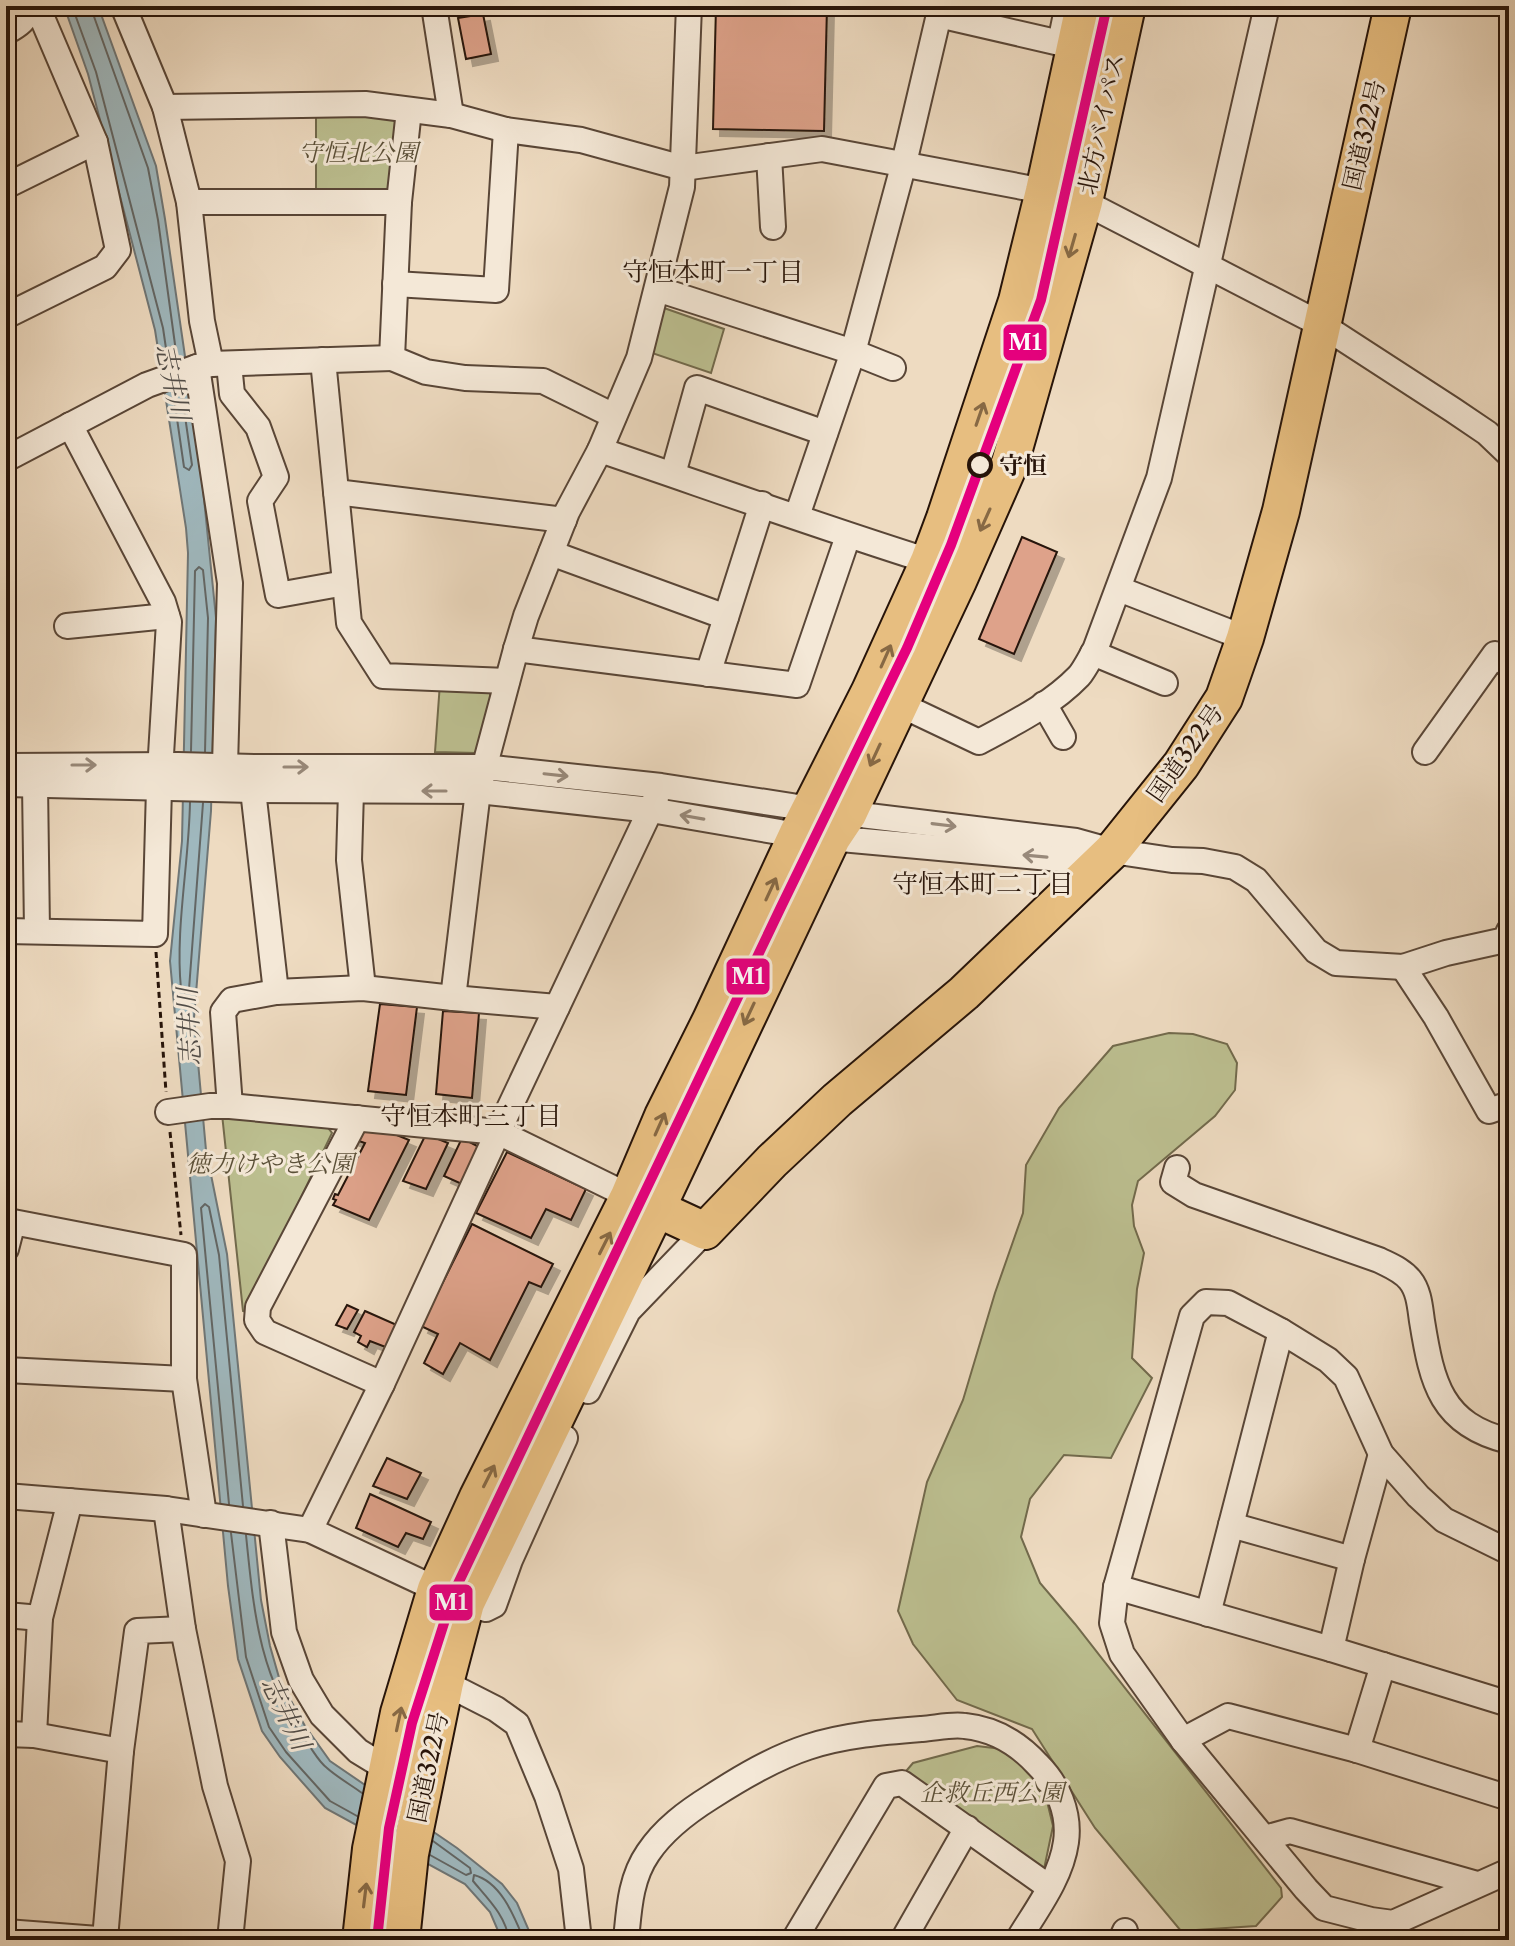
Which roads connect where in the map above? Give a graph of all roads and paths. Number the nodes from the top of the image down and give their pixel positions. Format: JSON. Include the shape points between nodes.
{"nodes":[{"id":1,"x":31,"y":6,"type":"edge"},
{"id":2,"x":37,"y":6,"type":"edge"},
{"id":3,"x":123,"y":6,"type":"edge"},
{"id":4,"x":434,"y":6,"type":"edge"},
{"id":5,"x":689,"y":6,"type":"edge"},
{"id":6,"x":1068,"y":6,"type":"edge"},
{"id":7,"x":1084,"y":6,"type":"edge"},
{"id":8,"x":1127,"y":6,"type":"edge"},
{"id":9,"x":1267,"y":6,"type":"edge"},
{"id":10,"x":1393,"y":6,"type":"edge"},
{"id":11,"x":940,"y":10,"type":"edge"},
{"id":12,"x":6,"y":32,"type":"edge"},
{"id":13,"x":165,"y":107,"type":"junction"},
{"id":14,"x":409,"y":110,"type":"junction"},
{"id":15,"x":451,"y":115,"type":"junction"},
{"id":16,"x":506,"y":130,"type":"junction"},
{"id":17,"x":95,"y":142,"type":"junction"},
{"id":18,"x":769,"y":156,"type":"junction"},
{"id":19,"x":904,"y":163,"type":"junction"},
{"id":20,"x":683,"y":168,"type":"junction"},
{"id":21,"x":6,"y":186,"type":"edge"},
{"id":22,"x":1044,"y":191,"type":"junction"},
{"id":23,"x":189,"y":202,"type":"junction"},
{"id":24,"x":399,"y":202,"type":"junction"},
{"id":25,"x":1084,"y":202,"type":"junction"},
{"id":26,"x":773,"y":227,"type":"dead end"},
{"id":27,"x":1208,"y":266,"type":"junction"},
{"id":28,"x":395,"y":284,"type":"junction"},
{"id":29,"x":657,"y":289,"type":"junction"},
{"id":30,"x":6,"y":316,"type":"edge"},
{"id":31,"x":1322,"y":325,"type":"junction"},
{"id":32,"x":853,"y":352,"type":"junction"},
{"id":33,"x":392,"y":358,"type":"junction"},
{"id":34,"x":323,"y":360,"type":"junction"},
{"id":35,"x":212,"y":365,"type":"junction"},
{"id":36,"x":893,"y":368,"type":"dead end"},
{"id":37,"x":614,"y":416,"type":"junction"},
{"id":38,"x":70,"y":425,"type":"junction"},
{"id":39,"x":825,"y":433,"type":"junction"},
{"id":40,"x":600,"y":450,"type":"junction"},
{"id":41,"x":1509,"y":454,"type":"edge"},
{"id":42,"x":6,"y":459,"type":"edge"},
{"id":43,"x":673,"y":474,"type":"junction"},
{"id":44,"x":336,"y":492,"type":"junction"},
{"id":45,"x":762,"y":504,"type":"junction"},
{"id":46,"x":797,"y":516,"type":"junction"},
{"id":47,"x":564,"y":520,"type":"junction"},
{"id":48,"x":848,"y":536,"type":"junction"},
{"id":49,"x":551,"y":553,"type":"junction"},
{"id":50,"x":929,"y":561,"type":"junction"},
{"id":51,"x":345,"y":583,"type":"junction"},
{"id":52,"x":1119,"y":589,"type":"junction"},
{"id":53,"x":167,"y":616,"type":"junction"},
{"id":54,"x":726,"y":617,"type":"junction"},
{"id":55,"x":67,"y":626,"type":"dead end"},
{"id":56,"x":1245,"y":638,"type":"junction"},
{"id":57,"x":516,"y":649,"type":"junction"},
{"id":58,"x":1093,"y":653,"type":"junction"},
{"id":59,"x":1509,"y":666,"type":"edge"},
{"id":60,"x":708,"y":674,"type":"junction"},
{"id":61,"x":507,"y":681,"type":"junction"},
{"id":62,"x":1165,"y":683,"type":"dead end"},
{"id":63,"x":899,"y":704,"type":"junction"},
{"id":64,"x":1044,"y":704,"type":"junction"},
{"id":65,"x":1063,"y":737,"type":"dead end"},
{"id":66,"x":1425,"y":752,"type":"dead end"},
{"id":67,"x":6,"y":766,"type":"edge"},
{"id":68,"x":484,"y":767,"type":"junction"},
{"id":69,"x":221,"y":774,"type":"junction"},
{"id":70,"x":168,"y":777,"type":"junction"},
{"id":71,"x":253,"y":779,"type":"junction"},
{"id":72,"x":6,"y":784,"type":"edge"},
{"id":73,"x":35,"y":784,"type":"junction"},
{"id":74,"x":661,"y":786,"type":"junction"},
{"id":75,"x":351,"y":791,"type":"junction"},
{"id":76,"x":478,"y":791,"type":"junction"},
{"id":77,"x":651,"y":810,"type":"junction"},
{"id":78,"x":804,"y":822,"type":"junction"},
{"id":79,"x":840,"y":826,"type":"junction"},
{"id":80,"x":1112,"y":851,"type":"junction"},
{"id":81,"x":6,"y":931,"type":"edge"},
{"id":82,"x":37,"y":931,"type":"junction"},
{"id":83,"x":1509,"y":931,"type":"edge"},
{"id":84,"x":1403,"y":967,"type":"junction"},
{"id":85,"x":363,"y":988,"type":"junction"},
{"id":86,"x":276,"y":992,"type":"junction"},
{"id":87,"x":453,"y":998,"type":"junction"},
{"id":88,"x":557,"y":1007,"type":"junction"},
{"id":89,"x":1509,"y":1104,"type":"edge"},
{"id":90,"x":220,"y":1106,"type":"junction"},
{"id":91,"x":173,"y":1111,"type":"dead end"},
{"id":92,"x":357,"y":1118,"type":"junction"},
{"id":93,"x":498,"y":1132,"type":"junction"},
{"id":94,"x":1177,"y":1168,"type":"dead end"},
{"id":95,"x":643,"y":1202,"type":"junction"},
{"id":96,"x":705,"y":1231,"type":"junction"},
{"id":97,"x":6,"y":1249,"type":"edge"},
{"id":98,"x":1281,"y":1331,"type":"junction"},
{"id":99,"x":6,"y":1370,"type":"edge"},
{"id":100,"x":184,"y":1379,"type":"junction"},
{"id":101,"x":382,"y":1384,"type":"junction"},
{"id":102,"x":1509,"y":1441,"type":"edge"},
{"id":103,"x":1381,"y":1454,"type":"junction"},
{"id":104,"x":6,"y":1496,"type":"edge"},
{"id":105,"x":70,"y":1501,"type":"junction"},
{"id":106,"x":166,"y":1509,"type":"junction"},
{"id":107,"x":204,"y":1515,"type":"junction"},
{"id":108,"x":267,"y":1523,"type":"junction"},
{"id":109,"x":1231,"y":1525,"type":"junction"},
{"id":110,"x":310,"y":1530,"type":"junction"},
{"id":111,"x":1509,"y":1552,"type":"edge"},
{"id":112,"x":1352,"y":1559,"type":"junction"},
{"id":113,"x":1116,"y":1587,"type":"junction"},
{"id":114,"x":451,"y":1596,"type":"junction"},
{"id":115,"x":1208,"y":1614,"type":"junction"},
{"id":116,"x":6,"y":1615,"type":"edge"},
{"id":117,"x":40,"y":1618,"type":"junction"},
{"id":118,"x":183,"y":1629,"type":"junction"},
{"id":119,"x":1331,"y":1649,"type":"junction"},
{"id":120,"x":1383,"y":1665,"type":"junction"},
{"id":121,"x":445,"y":1683,"type":"junction"},
{"id":122,"x":1509,"y":1704,"type":"edge"},
{"id":123,"x":6,"y":1734,"type":"edge"},
{"id":124,"x":34,"y":1735,"type":"junction"},
{"id":125,"x":1183,"y":1740,"type":"junction"},
{"id":126,"x":1357,"y":1750,"type":"junction"},
{"id":127,"x":121,"y":1751,"type":"junction"},
{"id":128,"x":386,"y":1783,"type":"junction"},
{"id":129,"x":1509,"y":1798,"type":"edge"},
{"id":130,"x":967,"y":1828,"type":"junction"},
{"id":131,"x":1265,"y":1838,"type":"junction"},
{"id":132,"x":1509,"y":1871,"type":"edge"},
{"id":133,"x":1477,"y":1884,"type":"junction"},
{"id":134,"x":1049,"y":1887,"type":"junction"},
{"id":135,"x":6,"y":1932,"type":"edge"},
{"id":136,"x":105,"y":1939,"type":"edge"},
{"id":137,"x":111,"y":1940,"type":"edge"},
{"id":138,"x":230,"y":1940,"type":"edge"},
{"id":139,"x":361,"y":1940,"type":"edge"},
{"id":140,"x":401,"y":1940,"type":"edge"},
{"id":141,"x":579,"y":1940,"type":"edge"},
{"id":142,"x":626,"y":1940,"type":"edge"},
{"id":143,"x":794,"y":1940,"type":"edge"},
{"id":144,"x":903,"y":1940,"type":"edge"},
{"id":145,"x":1018,"y":1940,"type":"edge"}],
"edges":[{"from":1,"to":12,"type":"street","via":[[27,18]]},
{"from":2,"to":17,"type":"street"},
{"from":3,"to":13,"type":"street"},
{"from":4,"to":15,"type":"street"},
{"from":5,"to":20,"type":"street"},
{"from":6,"to":11,"type":"street","via":[[1060,43]]},
{"from":7,"to":22,"type":"highway","name":"北方バイパス"},
{"from":8,"to":25,"type":"highway","name":"北方バイパス"},
{"from":9,"to":27,"type":"street"},
{"from":10,"to":31,"type":"highway","name":"国道322号"},
{"from":11,"to":19,"type":"street"},
{"from":13,"to":14,"type":"street","via":[[365,104]]},
{"from":13,"to":23,"type":"street"},
{"from":14,"to":15,"type":"street"},
{"from":14,"to":24,"type":"street"},
{"from":15,"to":16,"type":"street"},
{"from":16,"to":20,"type":"street","via":[[581,140]]},
{"from":16,"to":28,"type":"street","via":[[496,290]]},
{"from":17,"to":21,"type":"street"},
{"from":17,"to":30,"type":"street","via":[[118,250],[105,267]]},
{"from":18,"to":19,"type":"street","via":[[822,149]]},
{"from":18,"to":20,"type":"street"},
{"from":18,"to":26,"type":"street"},
{"from":19,"to":22,"type":"street"},
{"from":19,"to":32,"type":"street"},
{"from":20,"to":29,"type":"street"},
{"from":22,"to":25,"type":"street"},
{"from":50,"to":22,"type":"highway","name":"北方バイパス","one_way":true,"via":[[1017,301]]},
{"from":23,"to":24,"type":"street"},
{"from":23,"to":35,"type":"street"},
{"from":24,"to":28,"type":"street"},
{"from":25,"to":27,"type":"street"},
{"from":25,"to":63,"type":"highway","name":"北方バイパス","one_way":true,"via":[[1010,463]]},
{"from":27,"to":31,"type":"street"},
{"from":27,"to":52,"type":"street","via":[[1159,478]]},
{"from":28,"to":33,"type":"street"},
{"from":29,"to":32,"type":"street"},
{"from":29,"to":37,"type":"street","via":[[639,358]]},
{"from":31,"to":41,"type":"street","via":[[1487,433]]},
{"from":31,"to":56,"type":"highway","name":"国道322号","via":[[1281,511]]},
{"from":32,"to":36,"type":"street"},
{"from":32,"to":39,"type":"street"},
{"from":33,"to":34,"type":"street"},
{"from":33,"to":37,"type":"street","via":[[426,372],[465,378],[543,381]]},
{"from":34,"to":35,"type":"street"},
{"from":34,"to":44,"type":"street"},
{"from":35,"to":38,"type":"street","via":[[147,385]]},
{"from":35,"to":51,"type":"street","via":[[258,427],[276,477],[260,501],[278,595]]},
{"from":35,"to":69,"type":"street","via":[[230,583]]},
{"from":37,"to":40,"type":"street"},
{"from":38,"to":42,"type":"street"},
{"from":38,"to":53,"type":"street"},
{"from":39,"to":43,"type":"street","via":[[697,388]]},
{"from":39,"to":46,"type":"street"},
{"from":40,"to":43,"type":"street"},
{"from":40,"to":47,"type":"street"},
{"from":43,"to":45,"type":"street"},
{"from":44,"to":47,"type":"street"},
{"from":44,"to":51,"type":"street"},
{"from":45,"to":46,"type":"street"},
{"from":45,"to":54,"type":"street"},
{"from":46,"to":48,"type":"street"},
{"from":47,"to":49,"type":"street"},
{"from":48,"to":50,"type":"street"},
{"from":48,"to":60,"type":"street","via":[[797,685]]},
{"from":49,"to":54,"type":"street"},
{"from":49,"to":57,"type":"street"},
{"from":78,"to":50,"type":"highway","name":"北方バイパス","one_way":true},
{"from":51,"to":61,"type":"street","via":[[349,623],[383,676]]},
{"from":52,"to":56,"type":"street"},
{"from":52,"to":58,"type":"street"},
{"from":53,"to":55,"type":"street"},
{"from":53,"to":70,"type":"street"},
{"from":54,"to":60,"type":"street"},
{"from":56,"to":80,"type":"highway","name":"国道322号","via":[[1224,698],[1202,734]]},
{"from":57,"to":60,"type":"street"},
{"from":57,"to":61,"type":"street"},
{"from":58,"to":62,"type":"street"},
{"from":58,"to":64,"type":"street","via":[[1080,675]]},
{"from":59,"to":66,"type":"street","via":[[1495,654]]},
{"from":61,"to":68,"type":"street"},
{"from":63,"to":64,"type":"street","via":[[979,742]]},
{"from":63,"to":79,"type":"highway","name":"北方バイパス","one_way":true},
{"from":64,"to":65,"type":"street"},
{"from":67,"to":70,"type":"street","one_way":true},
{"from":71,"to":68,"type":"street","one_way":true},
{"from":68,"to":74,"type":"street","one_way":true},
{"from":68,"to":76,"type":"street"},
{"from":69,"to":70,"type":"street"},
{"from":69,"to":71,"type":"street"},
{"from":70,"to":73,"type":"street"},
{"from":70,"to":82,"type":"street","via":[[155,934]]},
{"from":71,"to":75,"type":"street"},
{"from":71,"to":86,"type":"street"},
{"from":72,"to":73,"type":"street"},
{"from":73,"to":82,"type":"street"},
{"from":74,"to":77,"type":"street"},
{"from":74,"to":78,"type":"street"},
{"from":76,"to":75,"type":"street","one_way":true},
{"from":75,"to":85,"type":"street","via":[[349,860]]},
{"from":76,"to":77,"type":"street"},
{"from":76,"to":87,"type":"street"},
{"from":78,"to":77,"type":"street","one_way":true},
{"from":77,"to":88,"type":"street"},
{"from":78,"to":79,"type":"street"},
{"from":95,"to":78,"type":"highway","name":"北方バイパス","one_way":true,"via":[[663,1116]]},
{"from":79,"to":80,"type":"street","via":[[1076,841]]},
{"from":79,"to":95,"type":"highway","name":"北方バイパス","one_way":true},
{"from":80,"to":84,"type":"street","via":[[1235,867],[1256,880],[1327,959]]},
{"from":80,"to":96,"type":"highway","name":"国道322号","via":[[964,993],[837,1100]]},
{"from":81,"to":82,"type":"street"},
{"from":83,"to":84,"type":"street","via":[[1505,940]]},
{"from":84,"to":89,"type":"street","via":[[1489,1111]]},
{"from":85,"to":86,"type":"street"},
{"from":85,"to":87,"type":"street"},
{"from":86,"to":90,"type":"street","via":[[232,1000],[223,1012]]},
{"from":87,"to":88,"type":"street"},
{"from":88,"to":93,"type":"street"},
{"from":90,"to":91,"type":"street"},
{"from":90,"to":92,"type":"street"},
{"from":92,"to":93,"type":"street"},
{"from":92,"to":101,"type":"street","via":[[258,1307],[257,1320],[265,1332]]},
{"from":93,"to":95,"type":"street"},
{"from":93,"to":101,"type":"street"},
{"from":94,"to":102,"type":"street","via":[[1173,1182],[1194,1195],[1400,1270],[1418,1297],[1432,1374],[1444,1399],[1478,1431]]},
{"from":95,"to":96,"type":"highway"},
{"from":95,"to":114,"type":"highway","name":"国道322号"},
{"from":96,"to":114,"type":"street","via":[[628,1311],[560,1448],[494,1605],[486,1609]]},
{"from":97,"to":100,"type":"street","via":[[13,1222],[184,1255]]},
{"from":98,"to":103,"type":"street","via":[[1346,1377]]},
{"from":98,"to":109,"type":"street"},
{"from":98,"to":113,"type":"street","via":[[1228,1303],[1206,1302],[1192,1316]]},
{"from":99,"to":100,"type":"street"},
{"from":100,"to":107,"type":"street"},
{"from":101,"to":110,"type":"street"},
{"from":103,"to":111,"type":"street","via":[[1444,1520]]},
{"from":103,"to":112,"type":"street"},
{"from":104,"to":105,"type":"street"},
{"from":105,"to":106,"type":"street"},
{"from":105,"to":117,"type":"street"},
{"from":106,"to":107,"type":"street"},
{"from":106,"to":118,"type":"street"},
{"from":107,"to":108,"type":"street"},
{"from":108,"to":110,"type":"street"},
{"from":108,"to":128,"type":"street","via":[[284,1632],[301,1680],[322,1715]]},
{"from":109,"to":112,"type":"street"},
{"from":109,"to":115,"type":"street"},
{"from":110,"to":114,"type":"street"},
{"from":112,"to":119,"type":"street"},
{"from":113,"to":115,"type":"street"},
{"from":113,"to":125,"type":"street","via":[[1112,1623],[1122,1654]]},
{"from":114,"to":121,"type":"highway","name":"国道322号"},
{"from":128,"to":114,"type":"highway","name":"国道322号","one_way":true,"via":[[399,1713]]},
{"from":115,"to":119,"type":"street"},
{"from":116,"to":117,"type":"street"},
{"from":117,"to":124,"type":"street"},
{"from":118,"to":127,"type":"street","via":[[137,1631]]},
{"from":118,"to":138,"type":"street","via":[[215,1786],[238,1861]]},
{"from":119,"to":120,"type":"street"},
{"from":120,"to":122,"type":"street"},
{"from":120,"to":126,"type":"street"},
{"from":121,"to":140,"type":"highway","name":"国道322号","via":[[410,1854]]},
{"from":121,"to":141,"type":"street","via":[[517,1724],[571,1869]]},
{"from":123,"to":124,"type":"street"},
{"from":124,"to":127,"type":"street"},
{"from":125,"to":126,"type":"street","via":[[1228,1716]]},
{"from":125,"to":131,"type":"street"},
{"from":126,"to":129,"type":"street"},
{"from":127,"to":136,"type":"street"},
{"from":139,"to":128,"type":"highway","name":"国道322号","one_way":true,"via":[[371,1849]]},
{"from":130,"to":134,"type":"street"},
{"from":130,"to":143,"type":"street","via":[[902,1783],[886,1786]]},
{"from":130,"to":144,"type":"street"},
{"from":131,"to":133,"type":"street","via":[[1290,1831]]},
{"from":131,"to":133,"type":"street","via":[[1324,1908],[1371,1920],[1393,1923]]},
{"from":132,"to":133,"type":"street"},
{"from":134,"to":142,"type":"street","via":[[1062,1861],[1066,1824],[1057,1788],[1026,1751],[1006,1738],[963,1725],[869,1734],[807,1747],[746,1774],[665,1830],[632,1886]]},
{"from":134,"to":145,"type":"street"},
{"from":135,"to":136,"type":"street"},
{"from":136,"to":137,"type":"street"}]}
